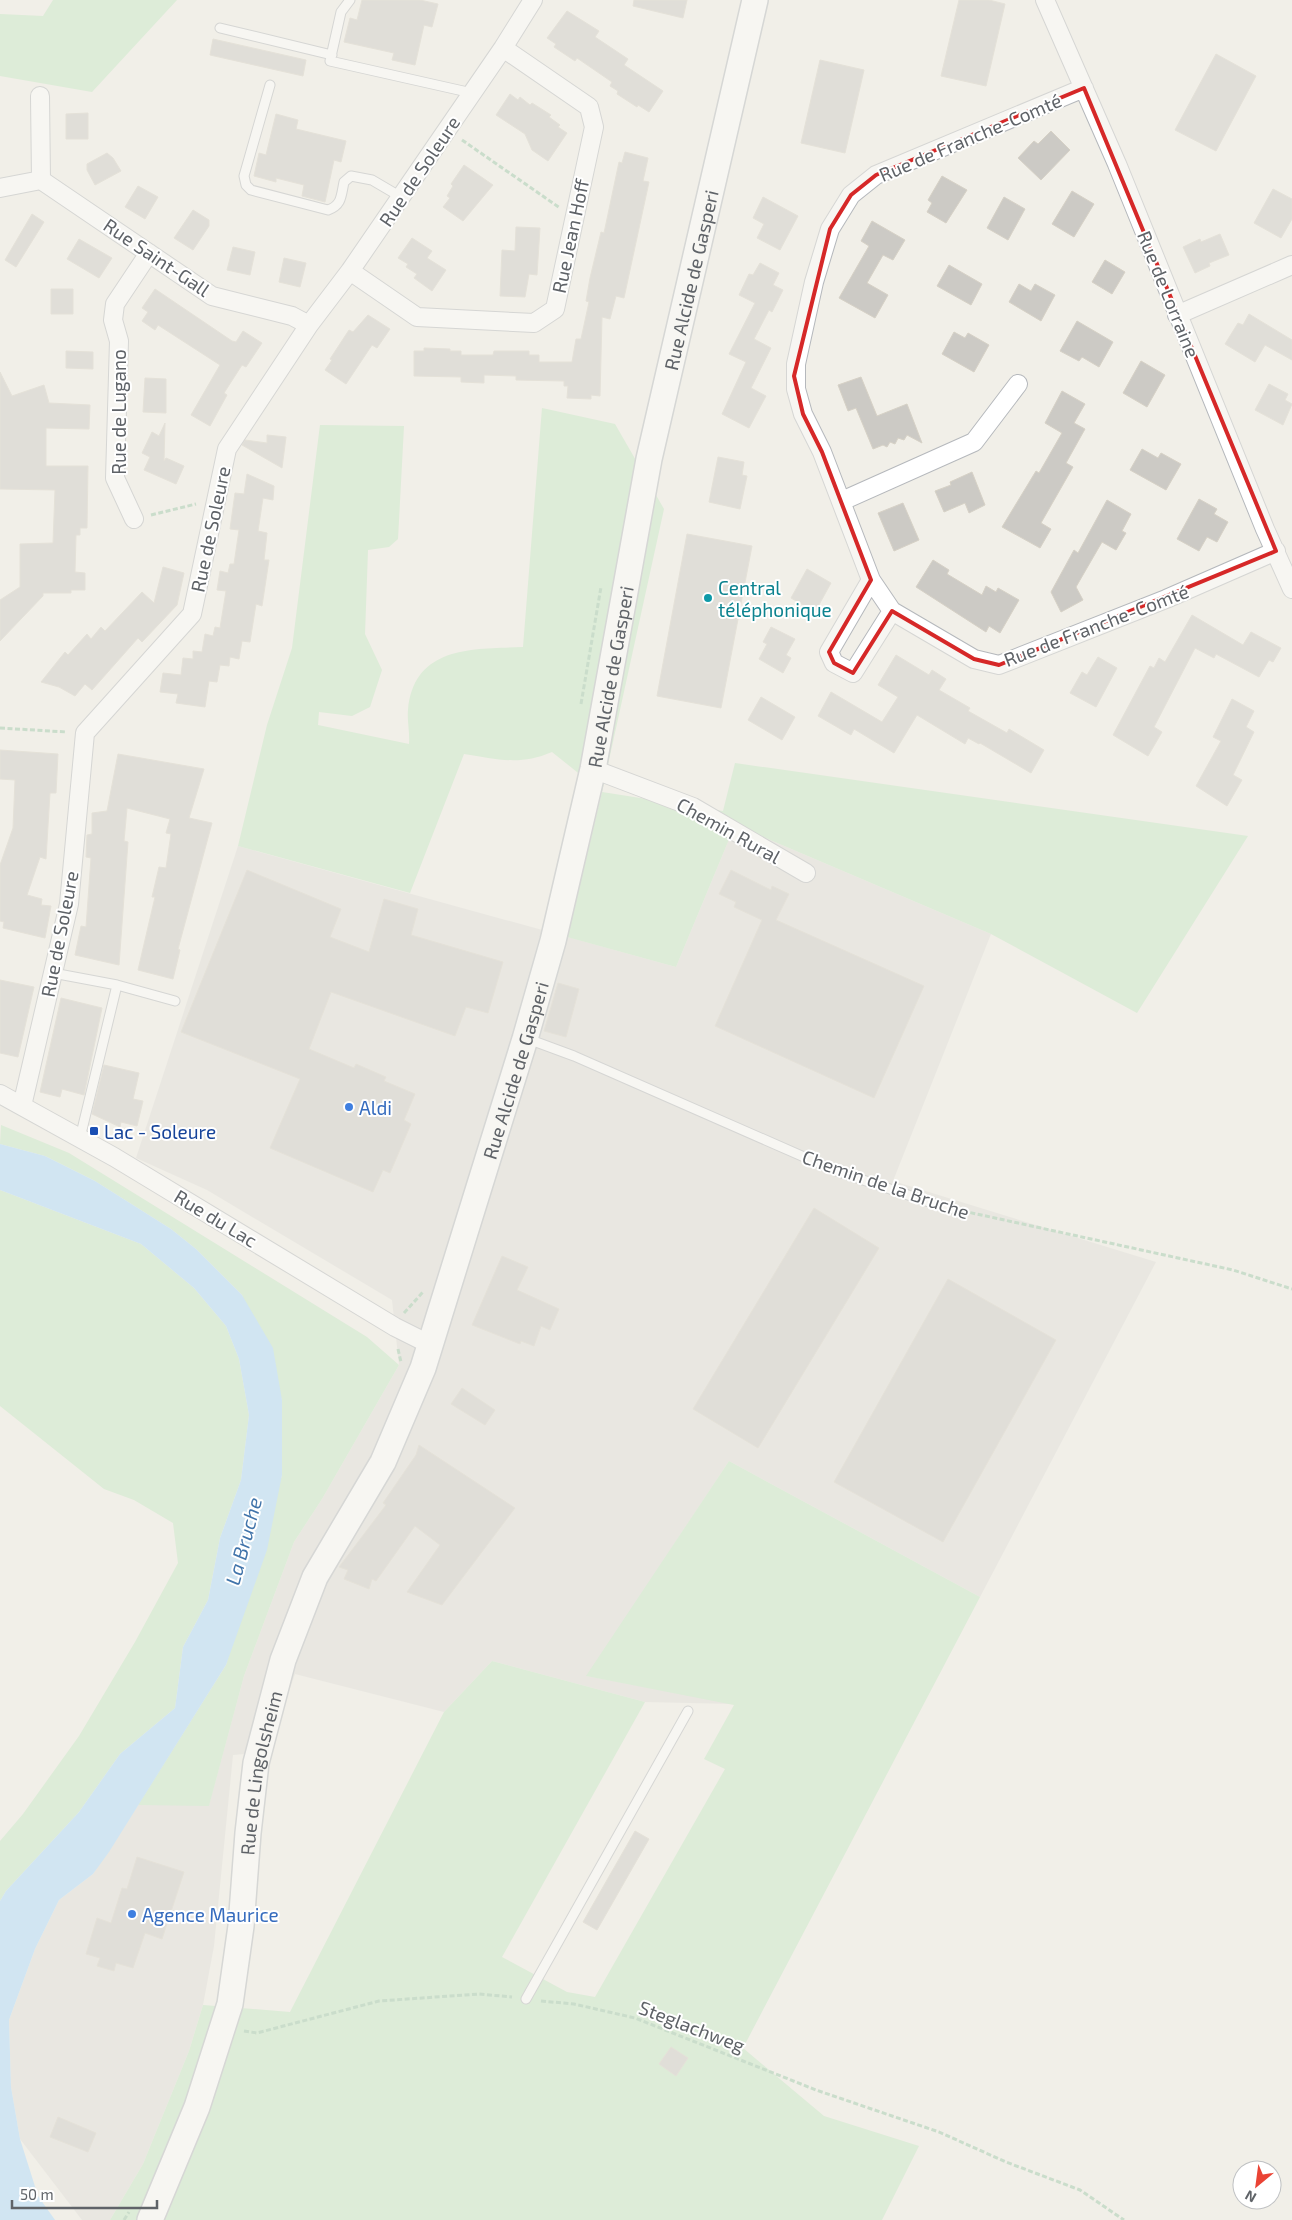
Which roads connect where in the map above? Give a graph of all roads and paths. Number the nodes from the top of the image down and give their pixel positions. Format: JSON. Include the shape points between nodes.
{"nodes":[{"id":1,"x":350,"y":0,"type":"edge"},
{"id":2,"x":533,"y":0,"type":"edge"},
{"id":3,"x":755,"y":0,"type":"edge"},
{"id":4,"x":1045,"y":0,"type":"edge"},
{"id":5,"x":220,"y":28,"type":"dead end"},
{"id":6,"x":503,"y":48,"type":"junction"},
{"id":7,"x":332,"y":55,"type":"junction"},
{"id":8,"x":270,"y":85,"type":"dead end"},
{"id":9,"x":1084,"y":88,"type":"junction"},
{"id":10,"x":472,"y":93,"type":"junction"},
{"id":11,"x":40,"y":96,"type":"dead end"},
{"id":12,"x":447,"y":130,"type":"junction"},
{"id":13,"x":41,"y":180,"type":"junction"},
{"id":14,"x":0,"y":188,"type":"edge"},
{"id":15,"x":401,"y":197,"type":"junction"},
{"id":16,"x":575,"y":213,"type":"junction"},
{"id":17,"x":149,"y":253,"type":"junction"},
{"id":18,"x":1292,"y":265,"type":"edge"},
{"id":19,"x":350,"y":271,"type":"junction"},
{"id":20,"x":1177,"y":314,"type":"junction"},
{"id":21,"x":309,"y":325,"type":"junction"},
{"id":22,"x":1018,"y":384,"type":"dead end"},
{"id":23,"x":217,"y":499,"type":"junction"},
{"id":24,"x":842,"y":501,"type":"junction"},
{"id":25,"x":134,"y":519,"type":"joint"},
{"id":26,"x":1276,"y":552,"type":"junction"},
{"id":27,"x":603,"y":580,"type":"dead end"},
{"id":28,"x":871,"y":580,"type":"junction"},
{"id":29,"x":1292,"y":589,"type":"edge"},
{"id":30,"x":892,"y":611,"type":"junction"},
{"id":31,"x":580,"y":710,"type":"dead end"},
{"id":32,"x":0,"y":728,"type":"edge"},
{"id":33,"x":85,"y":732,"type":"junction"},
{"id":34,"x":593,"y":769,"type":"junction"},
{"id":35,"x":806,"y":874,"type":"dead end"},
{"id":36,"x":53,"y":973,"type":"junction"},
{"id":37,"x":117,"y":986,"type":"junction"},
{"id":38,"x":175,"y":1002,"type":"dead end"},
{"id":39,"x":525,"y":1038,"type":"junction"},
{"id":40,"x":0,"y":1094,"type":"edge"},
{"id":41,"x":22,"y":1106,"type":"junction"},
{"id":42,"x":80,"y":1138,"type":"junction"},
{"id":43,"x":950,"y":1209,"type":"joint"},
{"id":44,"x":428,"y":1286,"type":"dead end"},
{"id":45,"x":1292,"y":1289,"type":"edge"},
{"id":46,"x":395,"y":1327,"type":"junction"},
{"id":47,"x":431,"y":1345,"type":"junction"},
{"id":48,"x":402,"y":1367,"type":"dead end"},
{"id":49,"x":688,"y":1711,"type":"dead end"},
{"id":50,"x":526,"y":1999,"type":"junction"},
{"id":51,"x":223,"y":2028,"type":"junction"},
{"id":52,"x":140,"y":2215,"type":"edge"},
{"id":53,"x":124,"y":2220,"type":"edge"},
{"id":54,"x":1124,"y":2220,"type":"edge"}],
"edges":[{"from":1,"to":7,"type":"lane","via":[[341,12]]},
{"from":2,"to":6,"type":"street","name":"Rue de Soleure"},
{"from":3,"to":34,"type":"main road","name":"Rue Alcide de Gasperi","via":[[649,459]]},
{"from":4,"to":9,"type":"street","name":"Rue de Lorraine"},
{"from":5,"to":7,"type":"lane"},
{"from":6,"to":10,"type":"street","name":"Rue de Soleure"},
{"from":6,"to":16,"type":"street","name":"Rue Jean Hoff","via":[[589,107],[594,127]]},
{"from":7,"to":10,"type":"lane","via":[[330,61]]},
{"from":8,"to":15,"type":"lane","via":[[244,176],[246,186],[328,210],[340,202],[344,182],[351,176],[372,180]]},
{"from":9,"to":20,"type":"street","name":"Rue de Lorraine"},
{"from":9,"to":24,"type":"street","name":"Rue de Franche-Comté","via":[[876,175],[851,195],[830,229],[814,282],[794,376],[802,414]]},
{"from":10,"to":12,"type":"street","name":"Rue de Soleure"},
{"from":11,"to":13,"type":"street"},
{"from":12,"to":15,"type":"street","name":"Rue de Soleure"},
{"from":12,"to":16,"type":"path","via":[[563,210]]},
{"from":13,"to":14,"type":"street"},
{"from":13,"to":17,"type":"street","name":"Rue Saint-Gall"},
{"from":15,"to":19,"type":"street","name":"Rue de Soleure"},
{"from":16,"to":19,"type":"street","name":"Rue Jean Hoff","via":[[554,309],[534,323],[417,317]]},
{"from":17,"to":21,"type":"street","name":"Rue Saint-Gall","via":[[212,296],[292,316]]},
{"from":17,"to":25,"type":"street","name":"Rue de Lugano","via":[[115,304],[113,320],[119,341],[115,478]]},
{"from":18,"to":20,"type":"street"},
{"from":19,"to":21,"type":"street","name":"Rue de Soleure"},
{"from":20,"to":26,"type":"street","name":"Rue de Lorraine"},
{"from":21,"to":23,"type":"street","name":"Rue de Soleure","via":[[227,449]]},
{"from":22,"to":24,"type":"street","via":[[974,442]]},
{"from":23,"to":25,"type":"path"},
{"from":23,"to":33,"type":"street","name":"Rue de Soleure","via":[[192,614]]},
{"from":24,"to":28,"type":"street","name":"Rue de Franche-Comté"},
{"from":26,"to":29,"type":"street","name":"Rue de Lorraine"},
{"from":26,"to":30,"type":"street","name":"Rue de Franche-Comté","via":[[999,665],[974,659]]},
{"from":27,"to":31,"type":"path"},
{"from":28,"to":30,"type":"street","name":"Rue de Franche-Comté"},
{"from":28,"to":30,"type":"street","via":[[829,652],[834,663],[853,673]]},
{"from":32,"to":33,"type":"path"},
{"from":33,"to":36,"type":"street","name":"Rue de Soleure","via":[[69,904]]},
{"from":34,"to":35,"type":"street","name":"Chemin Rural","via":[[693,807]]},
{"from":34,"to":39,"type":"main road","name":"Rue Alcide de Gasperi","via":[[553,941]]},
{"from":36,"to":37,"type":"lane"},
{"from":36,"to":41,"type":"street","name":"Rue de Soleure"},
{"from":37,"to":38,"type":"lane"},
{"from":37,"to":42,"type":"lane"},
{"from":39,"to":43,"type":"lane","name":"Chemin de la Bruche","via":[[574,1056],[836,1171]]},
{"from":39,"to":47,"type":"main road","name":"Rue Alcide de Gasperi"},
{"from":40,"to":41,"type":"street","name":"Rue du Lac"},
{"from":41,"to":42,"type":"street","name":"Rue du Lac"},
{"from":42,"to":46,"type":"street","name":"Rue du Lac"},
{"from":43,"to":45,"type":"path","name":"Chemin de la Bruche","via":[[1233,1270]]},
{"from":44,"to":46,"type":"path"},
{"from":46,"to":47,"type":"street","name":"Rue du Lac"},
{"from":46,"to":48,"type":"path"},
{"from":47,"to":51,"type":"main road","name":"Rue de Lingolsheim","via":[[383,1462],[315,1577],[283,1660],[256,1763],[238,1956]]},
{"from":49,"to":50,"type":"lane"},
{"from":50,"to":51,"type":"path","name":"Steglachweg","via":[[479,1994],[379,2001],[257,2033]]},
{"from":50,"to":54,"type":"path","name":"Steglachweg","via":[[574,2004],[635,2018],[816,2090],[939,2132],[1080,2190]]},
{"from":51,"to":52,"type":"main road","name":"Rue de Lingolsheim","via":[[197,2107]]},
{"from":52,"to":53,"type":"path"}]}
